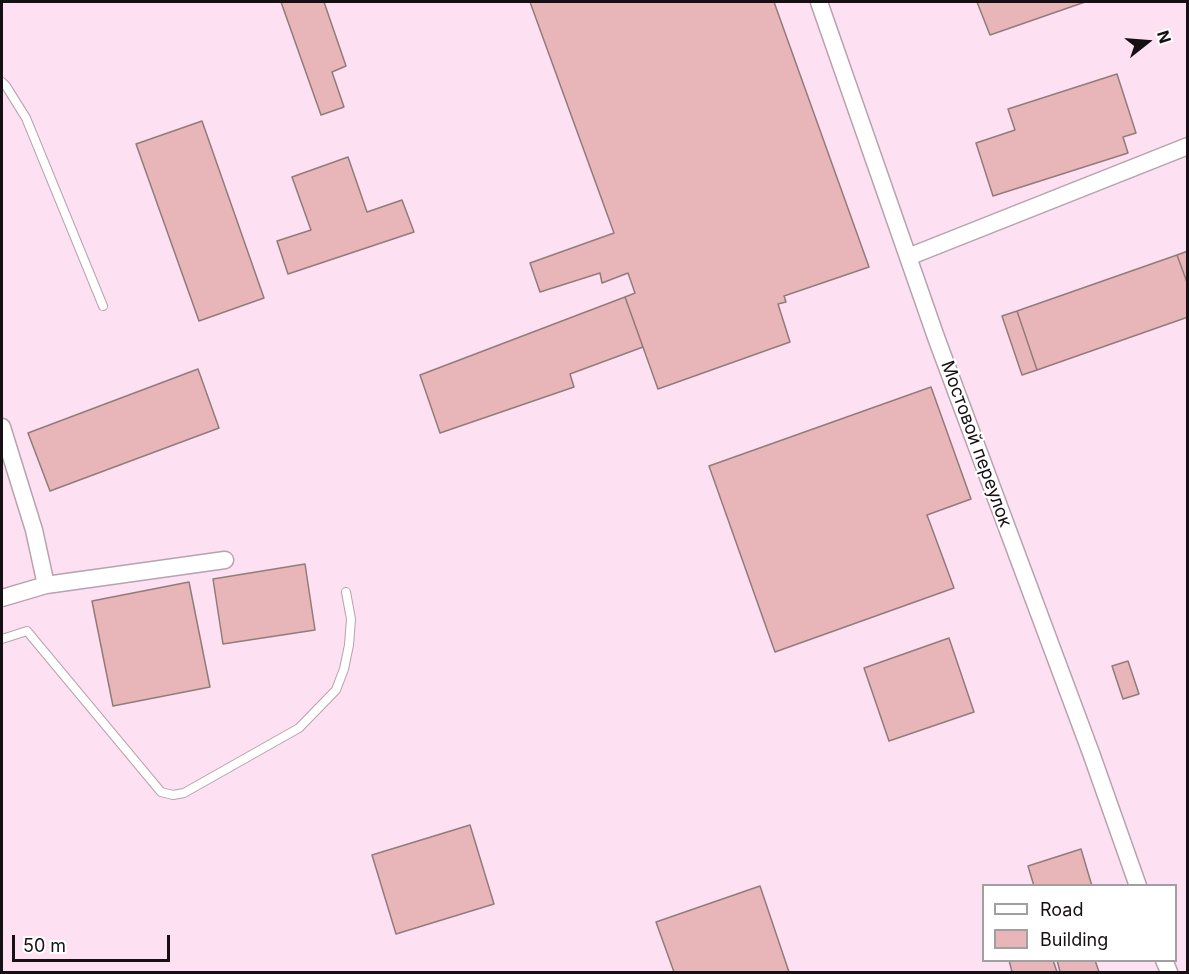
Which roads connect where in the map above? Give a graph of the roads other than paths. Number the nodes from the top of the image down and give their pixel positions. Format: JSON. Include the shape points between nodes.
{"nodes":[{"id":1,"x":819,"y":2,"type":"edge"},
{"id":2,"x":2,"y":82,"type":"edge"},
{"id":3,"x":1188,"y":146,"type":"edge"},
{"id":4,"x":908,"y":257,"type":"junction"},
{"id":5,"x":103,"y":306,"type":"dead end"},
{"id":6,"x":2,"y":427,"type":"edge"},
{"id":7,"x":225,"y":560,"type":"dead end"},
{"id":8,"x":46,"y":585,"type":"junction"},
{"id":9,"x":346,"y":592,"type":"dead end"},
{"id":10,"x":2,"y":598,"type":"edge"},
{"id":11,"x":2,"y":639,"type":"edge"},
{"id":12,"x":1138,"y":884,"type":"edge"}],
"edges":[{"from":1,"to":4,"type":"street","name":"Мостовой переулок"},
{"from":2,"to":5,"type":"lane","via":[[26,118]]},
{"from":3,"to":4,"type":"street"},
{"from":4,"to":12,"type":"street","name":"Мостовой переулок"},
{"from":6,"to":8,"type":"street","via":[[34,530]]},
{"from":7,"to":8,"type":"street"},
{"from":8,"to":10,"type":"street"},
{"from":9,"to":11,"type":"lane","via":[[351,618],[350,645],[336,690],[299,728],[184,793],[173,795],[161,792],[27,631]]}]}
